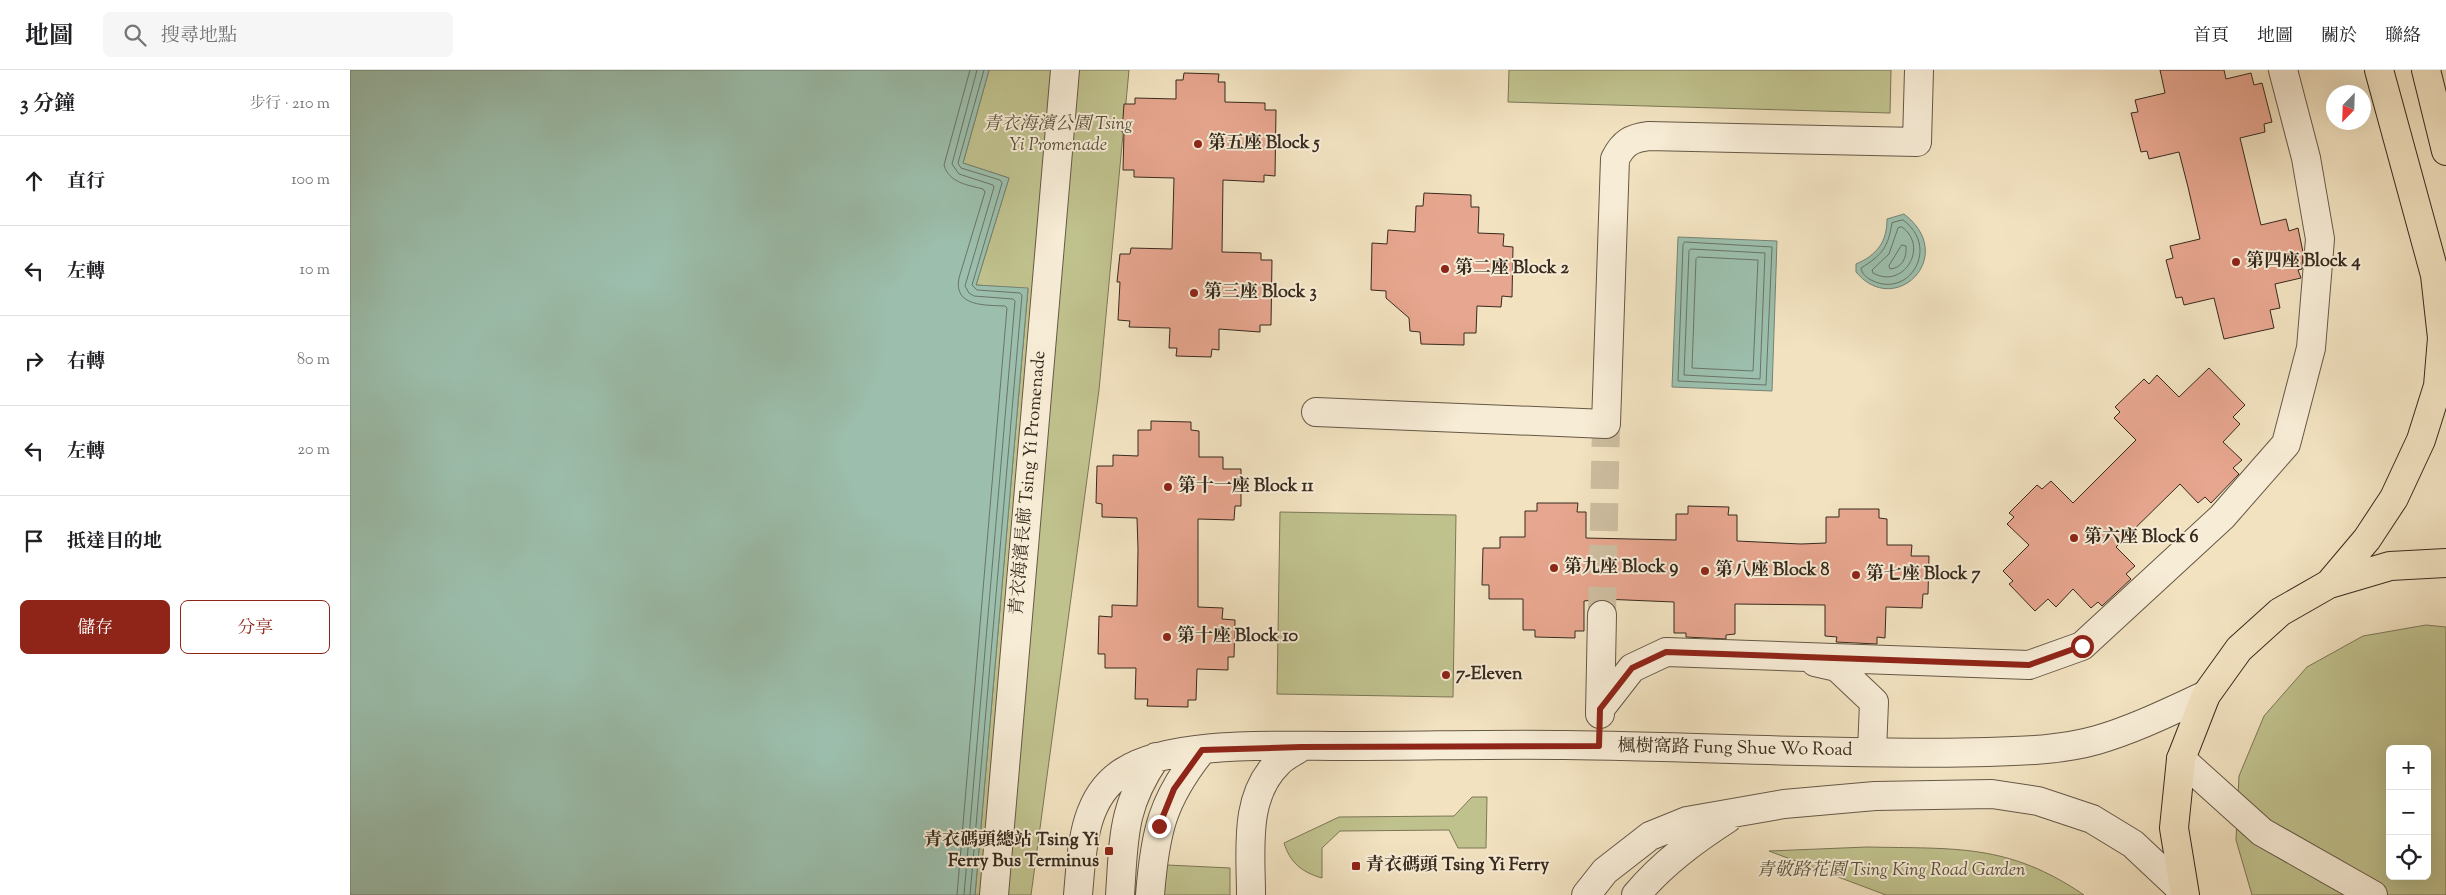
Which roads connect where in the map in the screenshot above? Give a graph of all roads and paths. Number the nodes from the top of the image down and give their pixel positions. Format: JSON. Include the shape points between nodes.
{"nodes":[{"id":1,"x":1065,"y":70,"type":"edge"},
{"id":2,"x":1919,"y":70,"type":"edge"},
{"id":3,"x":2283,"y":70,"type":"edge"},
{"id":4,"x":2379,"y":70,"type":"edge"},
{"id":5,"x":2426,"y":70,"type":"edge"},
{"id":6,"x":2446,"y":148,"type":"edge"},
{"id":7,"x":1316,"y":412,"type":"dead end"},
{"id":8,"x":2446,"y":563,"type":"edge"},
{"id":9,"x":2329,"y":584,"type":"junction"},
{"id":10,"x":1602,"y":615,"type":"tunnel mouth"},
{"id":11,"x":1787,"y":656,"type":"junction"},
{"id":12,"x":2206,"y":695,"type":"junction"},
{"id":13,"x":1600,"y":709,"type":"junction"},
{"id":14,"x":1599,"y":746,"type":"junction"},
{"id":15,"x":1301,"y":747,"type":"junction"},
{"id":16,"x":1202,"y":750,"type":"junction"},
{"id":17,"x":1872,"y":752,"type":"junction"},
{"id":18,"x":1156,"y":757,"type":"junction"},
{"id":19,"x":2181,"y":759,"type":"junction"},
{"id":20,"x":1737,"y":813,"type":"junction"},
{"id":21,"x":1251,"y":883,"type":"edge"},
{"id":22,"x":2184,"y":893,"type":"edge"},
{"id":23,"x":994,"y":895,"type":"edge"},
{"id":24,"x":1078,"y":895,"type":"edge"},
{"id":25,"x":1120,"y":895,"type":"edge"},
{"id":26,"x":1150,"y":895,"type":"edge"},
{"id":27,"x":1271,"y":895,"type":"edge"},
{"id":28,"x":1586,"y":895,"type":"edge"},
{"id":29,"x":1636,"y":895,"type":"edge"},
{"id":30,"x":2373,"y":895,"type":"edge"}],
"edges":[{"from":1,"to":23,"type":"street","name":"青衣海濱長廊 Tsing Yi Promenade"},
{"from":2,"to":7,"type":"street","via":[[1917,142],[1649,136],[1634,138],[1622,146],[1615,159],[1606,424]]},
{"from":3,"to":11,"type":"street","via":[[2306,158],[2320,239],[2311,348],[2286,444],[2222,517],[2082,646],[2029,665]]},
{"from":4,"to":9,"type":"main road","via":[[2434,274],[2442,338],[2438,386],[2421,440],[2394,498],[2367,539]]},
{"from":5,"to":6,"type":"main road"},
{"from":8,"to":9,"type":"main road","via":[[2390,566]]},
{"from":9,"to":12,"type":"main road","via":[[2280,612],[2238,649]]},
{"from":10,"to":13,"type":"street"},
{"from":11,"to":13,"type":"street","via":[[1666,652],[1632,668]]},
{"from":11,"to":17,"type":"street","via":[[1837,667],[1874,702]]},
{"from":12,"to":17,"type":"street","name":"楓樹窩路 Fung Shue Wo Road","via":[[2097,740],[2043,749]]},
{"from":12,"to":19,"type":"main road"},
{"from":13,"to":14,"type":"street"},
{"from":14,"to":15,"type":"street","name":"楓樹窩路 Fung Shue Wo Road"},
{"from":14,"to":17,"type":"street","name":"楓樹窩路 Fung Shue Wo Road"},
{"from":15,"to":16,"type":"street","name":"楓樹窩路 Fung Shue Wo Road"},
{"from":15,"to":21,"type":"street","via":[[1279,762],[1261,786],[1253,807]]},
{"from":16,"to":18,"type":"street","name":"楓樹窩路 Fung Shue Wo Road"},
{"from":16,"to":26,"type":"street","via":[[1174,789],[1159,826],[1153,851]]},
{"from":18,"to":24,"type":"street","name":"楓樹窩路 Fung Shue Wo Road","via":[[1120,774],[1105,789],[1093,809],[1084,831]]},
{"from":18,"to":25,"type":"street","via":[[1131,801]]},
{"from":19,"to":22,"type":"main road","via":[[2174,828]]},
{"from":19,"to":30,"type":"street","via":[[2262,832]]},
{"from":20,"to":22,"type":"street","via":[[1784,804],[1875,796],[1992,794],[2038,801],[2092,819],[2134,844]]},
{"from":20,"to":28,"type":"street","via":[[1687,821],[1650,836],[1605,871]]},
{"from":20,"to":29,"type":"street","via":[[1692,842],[1653,875]]},
{"from":21,"to":27,"type":"street"}]}
